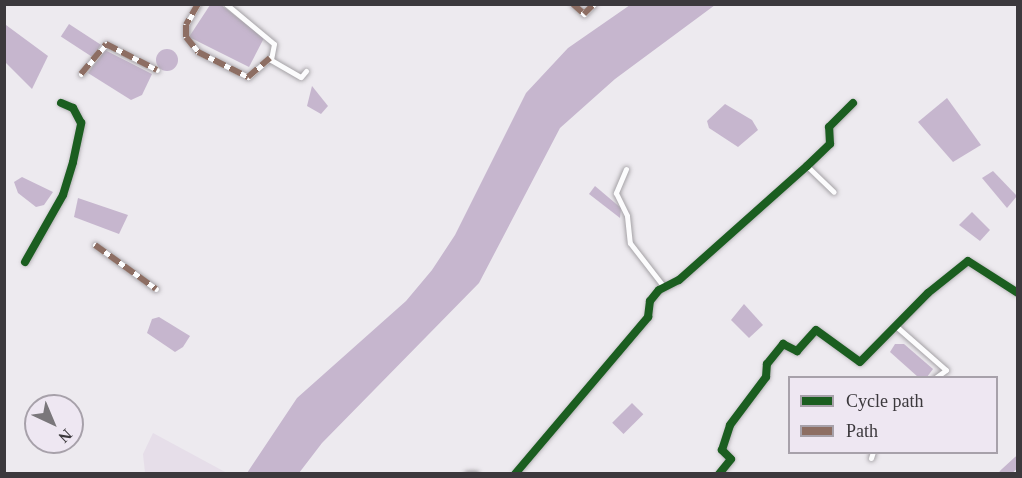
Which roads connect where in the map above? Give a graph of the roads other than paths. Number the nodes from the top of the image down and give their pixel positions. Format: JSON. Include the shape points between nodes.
{"nodes":[{"id":1,"x":198,"y":4,"type":"edge"},
{"id":2,"x":226,"y":4,"type":"edge"},
{"id":3,"x":573,"y":4,"type":"edge"},
{"id":4,"x":594,"y":4,"type":"edge"},
{"id":5,"x":270,"y":58,"type":"junction"},
{"id":6,"x":157,"y":70,"type":"dead end"},
{"id":7,"x":306,"y":71,"type":"dead end"},
{"id":8,"x":81,"y":74,"type":"dead end"},
{"id":9,"x":853,"y":102,"type":"dead end"},
{"id":10,"x":60,"y":104,"type":"dead end"},
{"id":11,"x":807,"y":166,"type":"junction"},
{"id":12,"x":626,"y":169,"type":"dead end"},
{"id":13,"x":834,"y":192,"type":"dead end"},
{"id":14,"x":95,"y":245,"type":"dead end"},
{"id":15,"x":25,"y":262,"type":"dead end"},
{"id":16,"x":664,"y":287,"type":"junction"},
{"id":17,"x":156,"y":289,"type":"dead end"},
{"id":18,"x":1017,"y":293,"type":"edge"},
{"id":19,"x":897,"y":327,"type":"junction"},
{"id":20,"x":937,"y":376,"type":"edge"},
{"id":21,"x":467,"y":474,"type":"edge"},
{"id":22,"x":476,"y":474,"type":"edge"},
{"id":23,"x":515,"y":474,"type":"edge"},
{"id":24,"x":719,"y":474,"type":"edge"}],
"edges":[{"from":1,"to":5,"type":"street","via":[[186,25],[186,38],[198,52],[248,77]]},
{"from":2,"to":5,"type":"street","via":[[274,44]]},
{"from":3,"to":4,"type":"street","via":[[584,14]]},
{"from":5,"to":7,"type":"street","via":[[301,77]]},
{"from":6,"to":8,"type":"street","via":[[106,44]]},
{"from":9,"to":11,"type":"street","via":[[829,127],[830,144]]},
{"from":10,"to":15,"type":"street","via":[[73,108],[81,123],[73,162],[63,195]]},
{"from":11,"to":13,"type":"street"},
{"from":11,"to":16,"type":"street","via":[[679,280]]},
{"from":12,"to":16,"type":"street","via":[[616,193],[627,216],[630,243]]},
{"from":14,"to":17,"type":"street"},
{"from":16,"to":23,"type":"street","via":[[651,299],[648,317]]},
{"from":18,"to":19,"type":"street","via":[[968,261],[928,293]]},
{"from":19,"to":20,"type":"street","via":[[946,370]]},
{"from":19,"to":24,"type":"street","via":[[860,362],[816,330],[797,351],[783,344],[767,364],[766,377],[730,425],[722,450],[731,459]]},
{"from":21,"to":22,"type":"street"}]}
